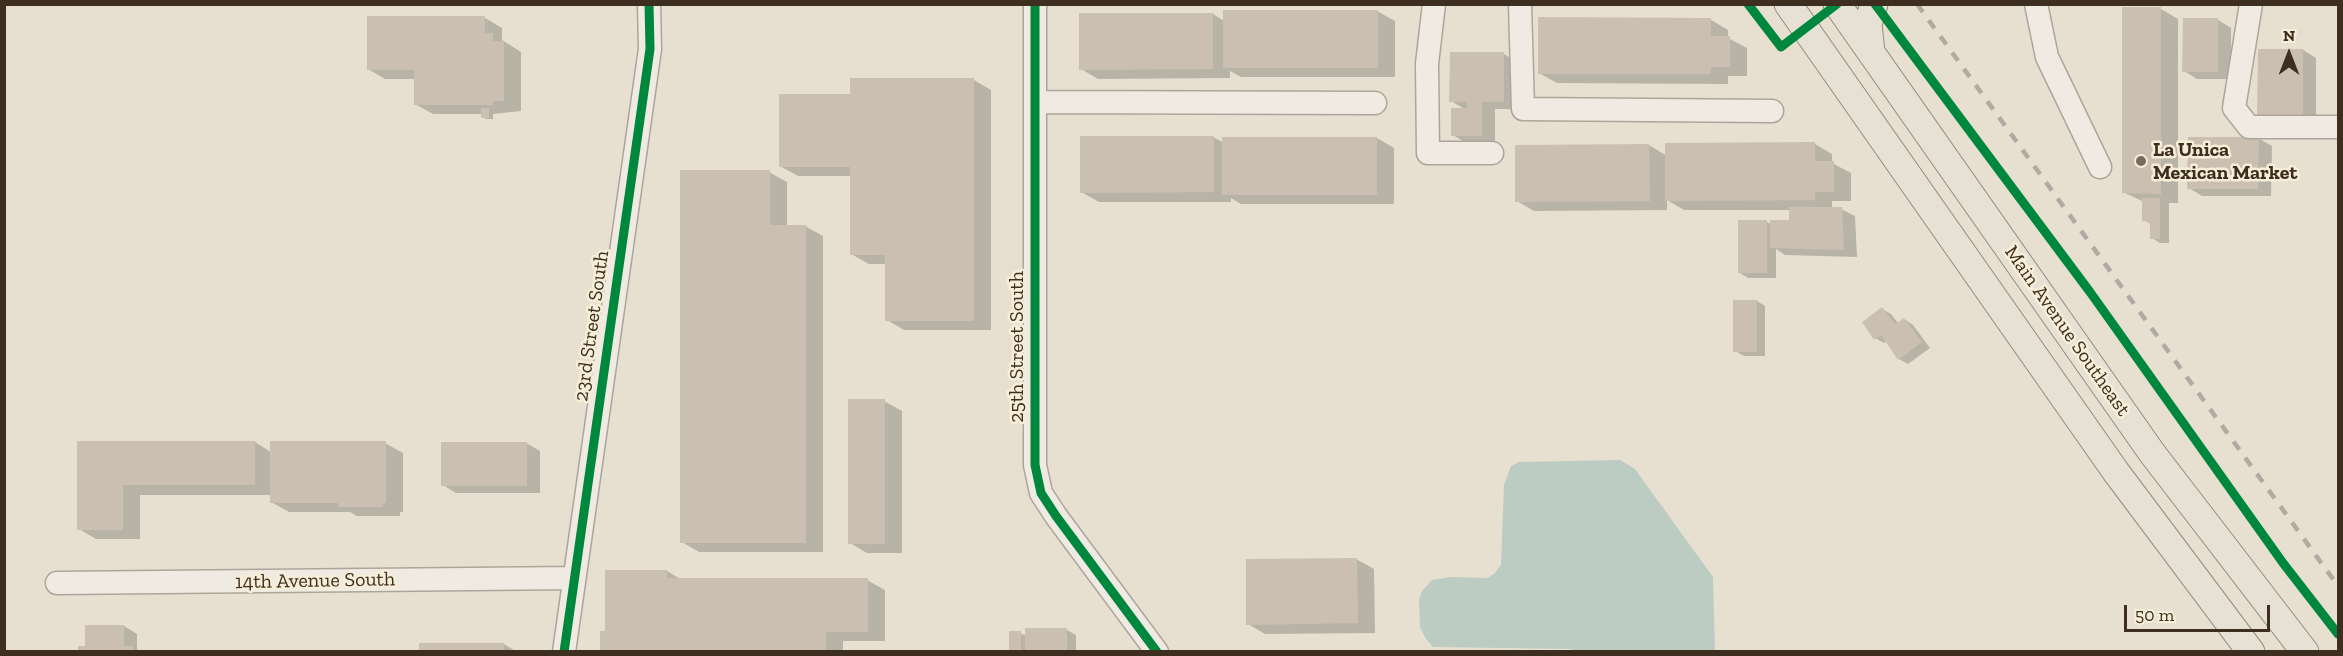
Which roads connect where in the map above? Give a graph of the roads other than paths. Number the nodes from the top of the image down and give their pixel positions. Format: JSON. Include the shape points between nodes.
{"nodes":[{"id":1,"x":649,"y":4,"type":"edge"},
{"id":2,"x":1035,"y":4,"type":"edge"},
{"id":3,"x":1434,"y":4,"type":"edge"},
{"id":4,"x":1520,"y":4,"type":"edge"},
{"id":5,"x":1788,"y":4,"type":"edge"},
{"id":6,"x":1838,"y":4,"type":"edge"},
{"id":7,"x":1874,"y":4,"type":"edge"},
{"id":8,"x":2036,"y":4,"type":"edge"},
{"id":9,"x":2251,"y":4,"type":"edge"},
{"id":10,"x":1870,"y":52,"type":"junction"},
{"id":11,"x":1035,"y":102,"type":"junction"},
{"id":12,"x":1375,"y":103,"type":"dead end"},
{"id":13,"x":1772,"y":111,"type":"dead end"},
{"id":14,"x":2338,"y":127,"type":"edge"},
{"id":15,"x":1492,"y":153,"type":"dead end"},
{"id":16,"x":2100,"y":167,"type":"dead end"},
{"id":17,"x":574,"y":578,"type":"junction"},
{"id":18,"x":57,"y":583,"type":"dead end"},
{"id":19,"x":564,"y":651,"type":"edge"},
{"id":20,"x":1157,"y":651,"type":"edge"},
{"id":21,"x":2251,"y":651,"type":"edge"},
{"id":22,"x":2305,"y":651,"type":"edge"}],
"edges":[{"from":1,"to":17,"type":"street","name":"23rd Street South","via":[[650,49]]},
{"from":2,"to":11,"type":"street","name":"25th Street South"},
{"from":3,"to":15,"type":"street","via":[[1427,64],[1428,153]]},
{"from":4,"to":13,"type":"street","via":[[1522,109]]},
{"from":5,"to":21,"type":"main road","name":"Main Avenue Southeast","via":[[2116,472]]},
{"from":6,"to":10,"type":"main road","name":"Main Avenue Southeast"},
{"from":7,"to":10,"type":"main road","via":[[1868,24]]},
{"from":8,"to":16,"type":"street","via":[[2047,57]]},
{"from":9,"to":14,"type":"street","via":[[2235,108],[2249,127]]},
{"from":10,"to":22,"type":"main road","name":"Main Avenue Southeast","via":[[2152,453]]},
{"from":11,"to":12,"type":"street"},
{"from":11,"to":20,"type":"street","name":"25th Street South","via":[[1035,465],[1039,484],[1056,516]]},
{"from":17,"to":18,"type":"street","name":"14th Avenue South"},
{"from":17,"to":19,"type":"street","name":"23rd Street South"}]}
